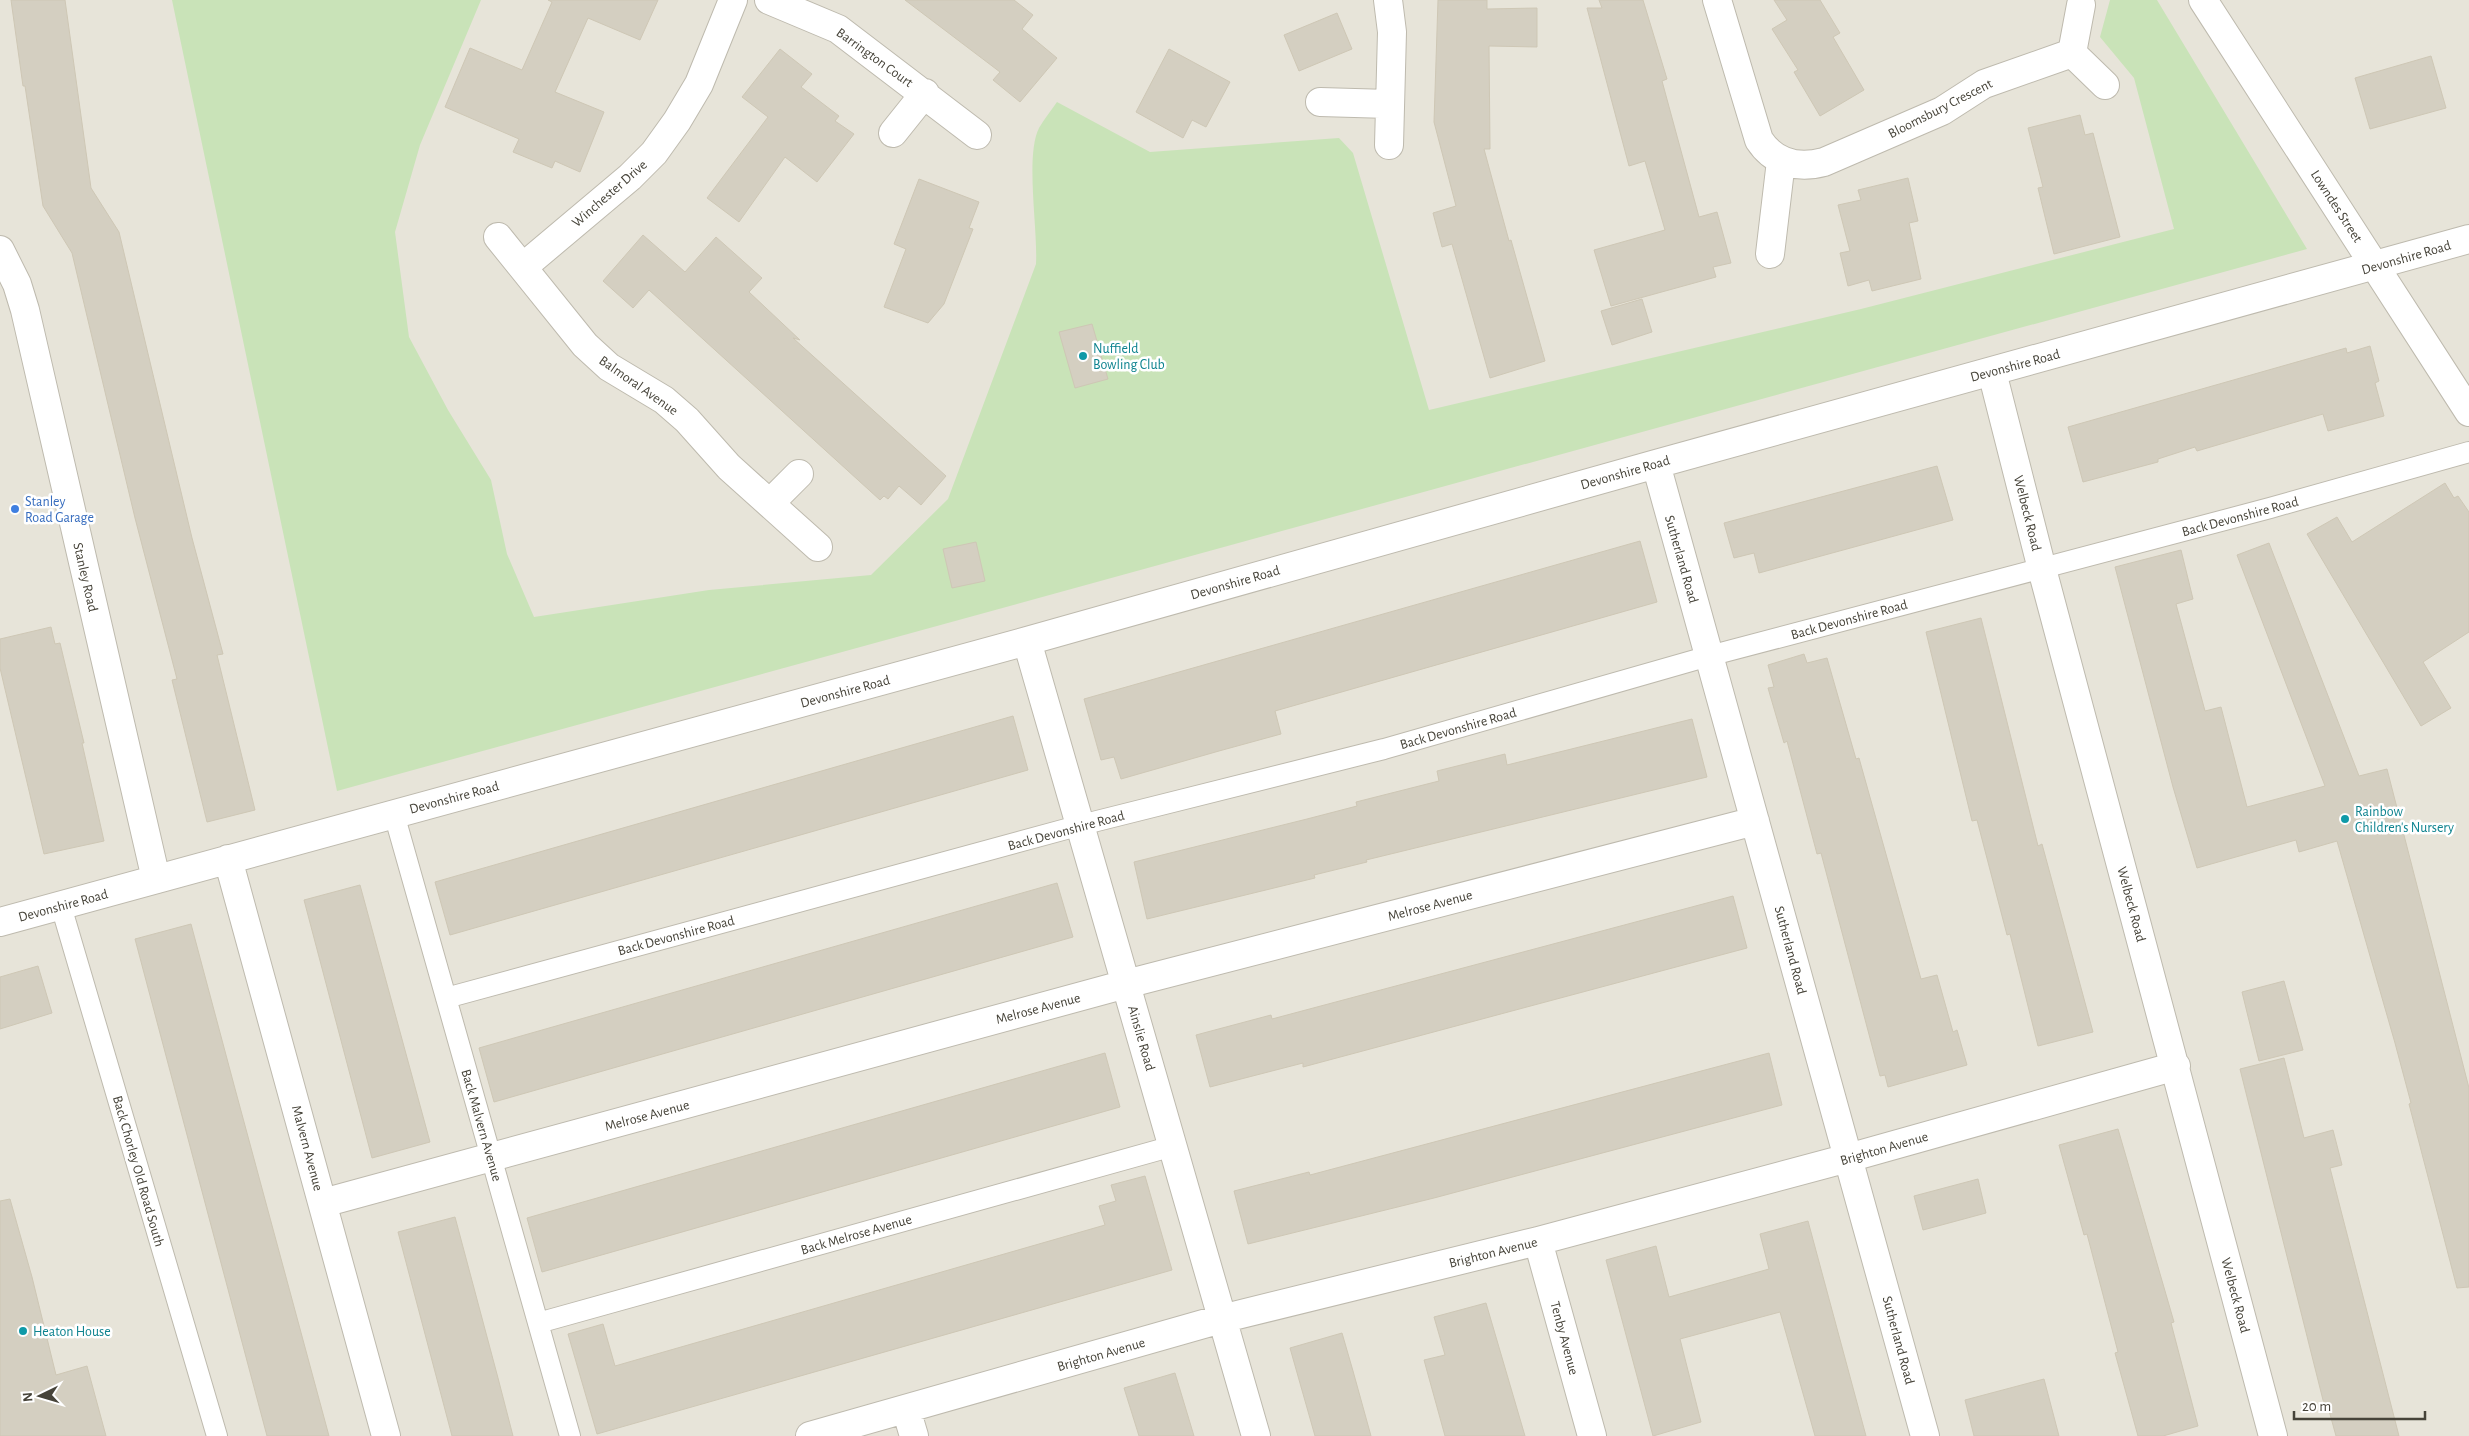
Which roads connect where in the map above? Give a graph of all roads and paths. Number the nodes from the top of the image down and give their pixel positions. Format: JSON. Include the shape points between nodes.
{"nodes":[{"id":1,"x":733,"y":0,"type":"edge"},
{"id":2,"x":769,"y":0,"type":"edge"},
{"id":3,"x":1388,"y":0,"type":"edge"},
{"id":4,"x":1717,"y":0,"type":"edge"},
{"id":5,"x":2203,"y":0,"type":"edge"},
{"id":6,"x":2081,"y":5,"type":"dead end"},
{"id":7,"x":2072,"y":53,"type":"junction"},
{"id":8,"x":2105,"y":84,"type":"dead end"},
{"id":9,"x":925,"y":93,"type":"junction"},
{"id":10,"x":1320,"y":102,"type":"dead end"},
{"id":11,"x":1389,"y":104,"type":"junction"},
{"id":12,"x":893,"y":133,"type":"dead end"},
{"id":13,"x":977,"y":135,"type":"dead end"},
{"id":14,"x":1389,"y":146,"type":"dead end"},
{"id":15,"x":1781,"y":161,"type":"junction"},
{"id":16,"x":498,"y":236,"type":"dead end"},
{"id":17,"x":2469,"y":240,"type":"edge"},
{"id":18,"x":1770,"y":254,"type":"dead end"},
{"id":19,"x":2,"y":258,"type":"edge"},
{"id":20,"x":2376,"y":266,"type":"junction"},
{"id":21,"x":522,"y":267,"type":"junction"},
{"id":22,"x":1992,"y":372,"type":"junction"},
{"id":23,"x":2469,"y":412,"type":"edge"},
{"id":24,"x":2469,"y":452,"type":"edge"},
{"id":25,"x":1656,"y":464,"type":"junction"},
{"id":26,"x":799,"y":474,"type":"dead end"},
{"id":27,"x":770,"y":503,"type":"junction"},
{"id":28,"x":818,"y":547,"type":"dead end"},
{"id":29,"x":2042,"y":569,"type":"junction"},
{"id":30,"x":1027,"y":641,"type":"junction"},
{"id":31,"x":1709,"y":656,"type":"junction"},
{"id":32,"x":394,"y":814,"type":"junction"},
{"id":33,"x":1755,"y":821,"type":"junction"},
{"id":34,"x":1081,"y":825,"type":"junction"},
{"id":35,"x":228,"y":860,"type":"junction"},
{"id":36,"x":156,"y":879,"type":"junction"},
{"id":37,"x":61,"y":906,"type":"junction"},
{"id":38,"x":0,"y":922,"type":"edge"},
{"id":39,"x":1126,"y":984,"type":"junction"},
{"id":40,"x":446,"y":998,"type":"junction"},
{"id":41,"x":2176,"y":1066,"type":"junction"},
{"id":42,"x":1173,"y":1146,"type":"junction"},
{"id":43,"x":491,"y":1158,"type":"junction"},
{"id":44,"x":1848,"y":1158,"type":"junction"},
{"id":45,"x":323,"y":1203,"type":"junction"},
{"id":46,"x":1538,"y":1241,"type":"junction"},
{"id":47,"x":1221,"y":1319,"type":"junction"},
{"id":48,"x":538,"y":1323,"type":"junction"},
{"id":49,"x":906,"y":1409,"type":"junction"},
{"id":50,"x":217,"y":1436,"type":"edge"},
{"id":51,"x":386,"y":1436,"type":"edge"},
{"id":52,"x":570,"y":1436,"type":"edge"},
{"id":53,"x":810,"y":1436,"type":"edge"},
{"id":54,"x":914,"y":1436,"type":"edge"},
{"id":55,"x":1256,"y":1436,"type":"edge"},
{"id":56,"x":1592,"y":1436,"type":"edge"},
{"id":57,"x":1925,"y":1436,"type":"edge"},
{"id":58,"x":2273,"y":1436,"type":"edge"}],
"edges":[{"from":1,"to":21,"type":"street","name":"Winchester Drive","via":[[700,84],[654,152],[630,177]]},
{"from":2,"to":9,"type":"street","name":"Barrington Court","via":[[838,29]]},
{"from":3,"to":11,"type":"street","via":[[1392,32]]},
{"from":4,"to":15,"type":"street","name":"Bloomsbury Crescent","via":[[1759,140],[1765,150]]},
{"from":5,"to":20,"type":"street","name":"Lowndes Street"},
{"from":6,"to":7,"type":"street"},
{"from":7,"to":8,"type":"street"},
{"from":7,"to":15,"type":"street","name":"Bloomsbury Crescent","via":[[1984,84],[1942,111],[1824,162],[1811,166]]},
{"from":9,"to":12,"type":"street","name":"Barrington Court"},
{"from":9,"to":13,"type":"street","name":"Barrington Court"},
{"from":10,"to":11,"type":"street"},
{"from":11,"to":14,"type":"street"},
{"from":15,"to":18,"type":"street"},
{"from":16,"to":21,"type":"street","name":"Balmoral Avenue"},
{"from":17,"to":20,"type":"street","name":"Devonshire Road"},
{"from":19,"to":36,"type":"street","name":"Stanley Road","via":[[17,284],[24,310]]},
{"from":20,"to":22,"type":"street","name":"Devonshire Road"},
{"from":20,"to":23,"type":"street","name":"Lowndes Street"},
{"from":21,"to":27,"type":"street","name":"Balmoral Avenue","via":[[585,345],[609,367],[676,410],[729,467]]},
{"from":22,"to":25,"type":"street","name":"Devonshire Road"},
{"from":22,"to":29,"type":"street","name":"Welbeck Road"},
{"from":24,"to":29,"type":"lane","name":"Back Devonshire Road"},
{"from":25,"to":30,"type":"street","name":"Devonshire Road"},
{"from":25,"to":31,"type":"street","name":"Sutherland Road"},
{"from":26,"to":27,"type":"street"},
{"from":27,"to":28,"type":"street","name":"Balmoral Avenue"},
{"from":29,"to":31,"type":"lane","name":"Back Devonshire Road"},
{"from":29,"to":41,"type":"street","name":"Welbeck Road"},
{"from":30,"to":32,"type":"street","name":"Devonshire Road"},
{"from":30,"to":34,"type":"street","name":"Ainslie Road"},
{"from":31,"to":33,"type":"street","name":"Sutherland Road"},
{"from":31,"to":34,"type":"lane","name":"Back Devonshire Road","via":[[1384,749]]},
{"from":32,"to":35,"type":"street","name":"Devonshire Road"},
{"from":32,"to":40,"type":"lane","name":"Back Malvern Avenue"},
{"from":33,"to":39,"type":"street","name":"Melrose Avenue"},
{"from":33,"to":44,"type":"street","name":"Sutherland Road"},
{"from":34,"to":39,"type":"street","name":"Ainslie Road"},
{"from":34,"to":40,"type":"lane","name":"Back Devonshire Road"},
{"from":35,"to":36,"type":"street","name":"Devonshire Road"},
{"from":35,"to":45,"type":"street","name":"Malvern Avenue"},
{"from":36,"to":37,"type":"street","name":"Devonshire Road"},
{"from":37,"to":38,"type":"street","name":"Devonshire Road"},
{"from":37,"to":50,"type":"lane","name":"Back Chorley Old Road South"},
{"from":39,"to":42,"type":"street","name":"Ainslie Road"},
{"from":39,"to":43,"type":"street","name":"Melrose Avenue"},
{"from":40,"to":43,"type":"lane","name":"Back Malvern Avenue"},
{"from":41,"to":44,"type":"street","name":"Brighton Avenue"},
{"from":41,"to":58,"type":"street","name":"Welbeck Road"},
{"from":42,"to":47,"type":"street","name":"Ainslie Road"},
{"from":42,"to":48,"type":"lane","name":"Back Melrose Avenue"},
{"from":43,"to":45,"type":"street","name":"Melrose Avenue"},
{"from":43,"to":48,"type":"lane","name":"Back Malvern Avenue"},
{"from":44,"to":46,"type":"street","name":"Brighton Avenue"},
{"from":44,"to":57,"type":"street","name":"Sutherland Road"},
{"from":45,"to":51,"type":"street","name":"Malvern Avenue"},
{"from":46,"to":47,"type":"street","name":"Brighton Avenue"},
{"from":46,"to":56,"type":"street","name":"Tenby Avenue"},
{"from":47,"to":49,"type":"street","name":"Brighton Avenue"},
{"from":47,"to":55,"type":"street","name":"Ainslie Road"},
{"from":48,"to":52,"type":"lane","name":"Back Malvern Avenue"},
{"from":49,"to":53,"type":"street","name":"Brighton Avenue"},
{"from":49,"to":54,"type":"street"}]}
